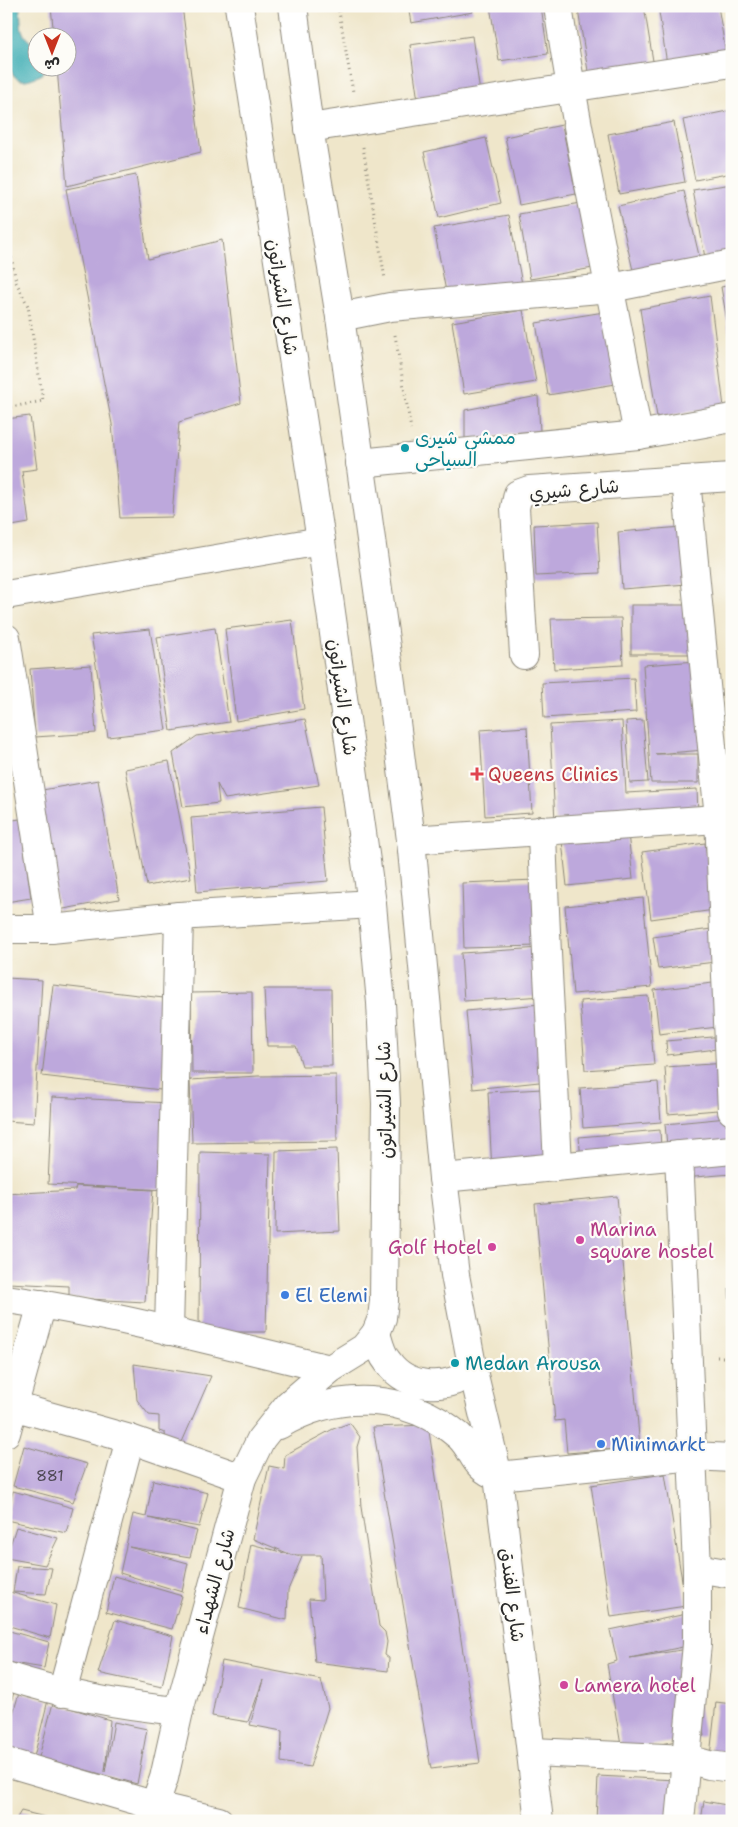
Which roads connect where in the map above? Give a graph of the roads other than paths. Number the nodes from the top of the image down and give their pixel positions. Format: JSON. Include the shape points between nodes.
{"nodes":[{"id":1,"x":238,"y":6,"type":"edge"},
{"id":2,"x":292,"y":6,"type":"edge"},
{"id":3,"x":558,"y":6,"type":"edge"},
{"id":4,"x":732,"y":63,"type":"edge"},
{"id":5,"x":570,"y":88,"type":"junction"},
{"id":6,"x":309,"y":128,"type":"junction"},
{"id":7,"x":732,"y":264,"type":"edge"},
{"id":8,"x":611,"y":288,"type":"junction"},
{"id":9,"x":340,"y":317,"type":"junction"},
{"id":10,"x":732,"y":418,"type":"edge"},
{"id":11,"x":638,"y":435,"type":"junction"},
{"id":12,"x":360,"y":463,"type":"junction"},
{"id":13,"x":732,"y":477,"type":"edge"},
{"id":14,"x":686,"y":480,"type":"junction"},
{"id":15,"x":321,"y":541,"type":"junction"},
{"id":16,"x":6,"y":595,"type":"edge"},
{"id":17,"x":6,"y":638,"type":"edge"},
{"id":18,"x":524,"y":655,"type":"dead end"},
{"id":19,"x":725,"y":818,"type":"edge"},
{"id":20,"x":542,"y":830,"type":"junction"},
{"id":21,"x":411,"y":840,"type":"junction"},
{"id":22,"x":372,"y":904,"type":"junction"},
{"id":23,"x":180,"y":916,"type":"junction"},
{"id":24,"x":6,"y":929,"type":"edge"},
{"id":25,"x":51,"y":929,"type":"junction"},
{"id":26,"x":732,"y":1111,"type":"edge"},
{"id":27,"x":732,"y":1150,"type":"edge"},
{"id":28,"x":679,"y":1155,"type":"junction"},
{"id":29,"x":558,"y":1166,"type":"junction"},
{"id":30,"x":443,"y":1178,"type":"junction"},
{"id":31,"x":6,"y":1299,"type":"edge"},
{"id":32,"x":42,"y":1304,"type":"junction"},
{"id":33,"x":169,"y":1331,"type":"junction"},
{"id":34,"x":376,"y":1333,"type":"junction"},
{"id":35,"x":330,"y":1369,"type":"junction"},
{"id":36,"x":473,"y":1371,"type":"junction"},
{"id":37,"x":13,"y":1406,"type":"junction"},
{"id":38,"x":6,"y":1433,"type":"edge"},
{"id":39,"x":130,"y":1439,"type":"junction"},
{"id":40,"x":261,"y":1440,"type":"junction"},
{"id":41,"x":693,"y":1456,"type":"junction"},
{"id":42,"x":732,"y":1458,"type":"edge"},
{"id":43,"x":498,"y":1476,"type":"junction"},
{"id":44,"x":242,"y":1478,"type":"junction"},
{"id":45,"x":697,"y":1568,"type":"junction"},
{"id":46,"x":732,"y":1574,"type":"edge"},
{"id":47,"x":6,"y":1676,"type":"edge"},
{"id":48,"x":62,"y":1693,"type":"junction"},
{"id":49,"x":180,"y":1711,"type":"junction"},
{"id":50,"x":532,"y":1752,"type":"junction"},
{"id":51,"x":687,"y":1759,"type":"junction"},
{"id":52,"x":6,"y":1762,"type":"edge"},
{"id":53,"x":732,"y":1768,"type":"edge"},
{"id":54,"x":153,"y":1813,"type":"edge"},
{"id":55,"x":219,"y":1821,"type":"edge"},
{"id":56,"x":539,"y":1821,"type":"edge"},
{"id":57,"x":680,"y":1821,"type":"edge"}],
"edges":[{"from":1,"to":15,"type":"street","name":"شارع الشيراتون"},
{"from":2,"to":6,"type":"street"},
{"from":3,"to":5,"type":"street"},
{"from":4,"to":5,"type":"street"},
{"from":5,"to":6,"type":"street"},
{"from":5,"to":8,"type":"street"},
{"from":6,"to":9,"type":"street"},
{"from":7,"to":8,"type":"street"},
{"from":8,"to":9,"type":"street","via":[[390,307]]},
{"from":8,"to":11,"type":"street"},
{"from":9,"to":12,"type":"street"},
{"from":10,"to":11,"type":"street"},
{"from":11,"to":12,"type":"street"},
{"from":12,"to":21,"type":"street"},
{"from":13,"to":14,"type":"street","name":"شارع شيري"},
{"from":14,"to":18,"type":"street","name":"شارع شيري","via":[[529,490],[518,494],[515,508]]},
{"from":14,"to":19,"type":"street"},
{"from":15,"to":16,"type":"street"},
{"from":15,"to":22,"type":"street","name":"شارع الشيراتون"},
{"from":17,"to":25,"type":"street"},
{"from":19,"to":20,"type":"street"},
{"from":19,"to":26,"type":"street"},
{"from":20,"to":21,"type":"street"},
{"from":20,"to":29,"type":"street"},
{"from":21,"to":30,"type":"street"},
{"from":22,"to":23,"type":"street"},
{"from":22,"to":34,"type":"street","name":"شارع الشيراتون","via":[[386,1103],[384,1301]]},
{"from":23,"to":25,"type":"street"},
{"from":23,"to":33,"type":"street"},
{"from":24,"to":25,"type":"street"},
{"from":27,"to":28,"type":"street"},
{"from":28,"to":29,"type":"street"},
{"from":28,"to":41,"type":"street"},
{"from":29,"to":30,"type":"street"},
{"from":30,"to":36,"type":"street","via":[[455,1275]]},
{"from":31,"to":32,"type":"street"},
{"from":32,"to":33,"type":"street"},
{"from":32,"to":37,"type":"street"},
{"from":33,"to":35,"type":"street"},
{"from":34,"to":35,"type":"street","name":"شارع الشيراتون","via":[[364,1348]]},
{"from":34,"to":36,"type":"street","via":[[388,1363],[414,1382],[447,1384]]},
{"from":35,"to":40,"type":"street","name":"شارع الشهداء","via":[[288,1405]]},
{"from":36,"to":43,"type":"street","name":"شارع الفندق"},
{"from":37,"to":38,"type":"street"},
{"from":37,"to":39,"type":"street"},
{"from":39,"to":44,"type":"street"},
{"from":39,"to":48,"type":"street"},
{"from":40,"to":43,"type":"street","via":[[302,1412],[349,1400],[373,1400],[420,1412],[442,1423],[461,1438],[481,1468]]},
{"from":40,"to":44,"type":"street","name":"شارع الشهداء"},
{"from":41,"to":42,"type":"street"},
{"from":41,"to":43,"type":"street"},
{"from":41,"to":45,"type":"street"},
{"from":43,"to":50,"type":"street","name":"شارع الفندق"},
{"from":44,"to":49,"type":"street","name":"شارع الشهداء"},
{"from":45,"to":46,"type":"street"},
{"from":45,"to":51,"type":"street","via":[[697,1644]]},
{"from":47,"to":48,"type":"street"},
{"from":48,"to":49,"type":"street","via":[[125,1706]]},
{"from":49,"to":54,"type":"street","name":"شارع الشهداء"},
{"from":50,"to":51,"type":"street"},
{"from":50,"to":56,"type":"street","name":"شارع الفندق"},
{"from":51,"to":53,"type":"street"},
{"from":51,"to":57,"type":"street"},
{"from":52,"to":54,"type":"street"},
{"from":54,"to":55,"type":"street"}]}
